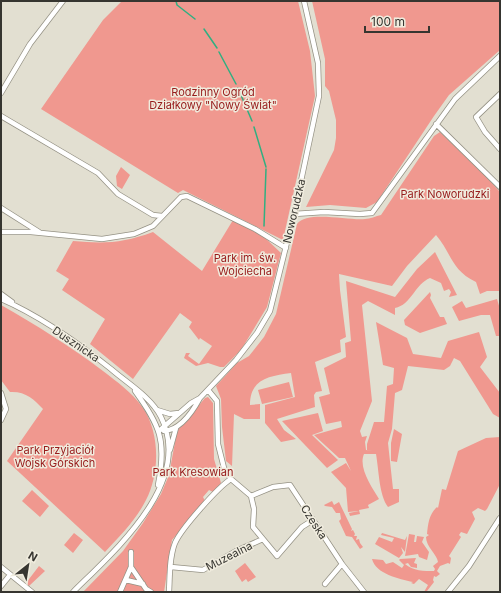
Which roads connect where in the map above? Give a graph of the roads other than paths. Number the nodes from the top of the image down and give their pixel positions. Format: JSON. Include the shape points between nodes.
{"nodes":[{"id":1,"x":63,"y":1,"type":"edge"},
{"id":2,"x":304,"y":1,"type":"edge"},
{"id":3,"x":500,"y":56,"type":"edge"},
{"id":4,"x":1,"y":93,"type":"edge"},
{"id":5,"x":500,"y":94,"type":"edge"},
{"id":6,"x":1,"y":116,"type":"edge"},
{"id":7,"x":436,"y":124,"type":"junction"},
{"id":8,"x":500,"y":148,"type":"edge"},
{"id":9,"x":500,"y":187,"type":"edge"},
{"id":10,"x":1,"y":208,"type":"edge"},
{"id":11,"x":294,"y":214,"type":"junction"},
{"id":12,"x":153,"y":215,"type":"junction"},
{"id":13,"x":162,"y":216,"type":"junction"},
{"id":14,"x":153,"y":226,"type":"junction"},
{"id":15,"x":1,"y":232,"type":"edge"},
{"id":16,"x":41,"y":233,"type":"junction"},
{"id":17,"x":286,"y":248,"type":"junction"},
{"id":18,"x":1,"y":294,"type":"edge"},
{"id":19,"x":1,"y":299,"type":"edge"},
{"id":20,"x":16,"y":306,"type":"junction"},
{"id":21,"x":132,"y":387,"type":"junction"},
{"id":22,"x":208,"y":390,"type":"junction"},
{"id":23,"x":1,"y":393,"type":"edge"},
{"id":24,"x":200,"y":398,"type":"junction"},
{"id":25,"x":156,"y":409,"type":"junction"},
{"id":26,"x":179,"y":414,"type":"junction"},
{"id":27,"x":1,"y":420,"type":"edge"},
{"id":28,"x":178,"y":425,"type":"junction"},
{"id":29,"x":165,"y":429,"type":"junction"},
{"id":30,"x":159,"y":431,"type":"junction"},
{"id":31,"x":169,"y":455,"type":"junction"},
{"id":32,"x":231,"y":479,"type":"junction"},
{"id":33,"x":157,"y":490,"type":"junction"},
{"id":34,"x":251,"y":496,"type":"junction"},
{"id":35,"x":500,"y":518,"type":"edge"},
{"id":36,"x":313,"y":520,"type":"junction"},
{"id":37,"x":263,"y":539,"type":"junction"},
{"id":38,"x":131,"y":552,"type":"dead end"},
{"id":39,"x":342,"y":564,"type":"junction"},
{"id":40,"x":1,"y":567,"type":"edge"},
{"id":41,"x":131,"y":567,"type":"junction"},
{"id":42,"x":171,"y":567,"type":"junction"},
{"id":43,"x":10,"y":575,"type":"junction"},
{"id":44,"x":126,"y":580,"type":"junction"},
{"id":45,"x":143,"y":584,"type":"junction"},
{"id":46,"x":325,"y":584,"type":"dead end"},
{"id":47,"x":1,"y":586,"type":"edge"},
{"id":48,"x":32,"y":592,"type":"edge"},
{"id":49,"x":73,"y":592,"type":"edge"},
{"id":50,"x":120,"y":592,"type":"edge"},
{"id":51,"x":151,"y":592,"type":"edge"},
{"id":52,"x":168,"y":592,"type":"edge"},
{"id":53,"x":364,"y":592,"type":"edge"},
{"id":54,"x":448,"y":592,"type":"edge"}],
"edges":[{"from":1,"to":4,"type":"street","via":[[30,44]]},
{"from":2,"to":11,"type":"street","name":"Noworudzka","via":[[318,62],[319,96]]},
{"from":3,"to":7,"type":"street","via":[[455,99]]},
{"from":5,"to":8,"type":"street","via":[[476,117],[477,122]]},
{"from":6,"to":12,"type":"street","via":[[98,173],[118,194]]},
{"from":7,"to":9,"type":"street"},
{"from":7,"to":11,"type":"street","via":[[372,213]]},
{"from":10,"to":16,"type":"street"},
{"from":11,"to":17,"type":"street","name":"Noworudzka"},
{"from":12,"to":13,"type":"street"},
{"from":12,"to":14,"type":"street"},
{"from":13,"to":14,"type":"street"},
{"from":13,"to":17,"type":"street","via":[[181,198],[187,196],[255,229]]},
{"from":14,"to":16,"type":"street","via":[[134,234],[102,238]]},
{"from":15,"to":16,"type":"street"},
{"from":17,"to":22,"type":"street","name":"Noworudzka","via":[[275,293],[265,320],[242,354]]},
{"from":18,"to":20,"type":"street","name":"Dusznicka"},
{"from":19,"to":20,"type":"street","name":"Dusznicka"},
{"from":20,"to":21,"type":"street","name":"Dusznicka","via":[[77,344]]},
{"from":21,"to":25,"type":"street","name":"Dusznicka"},
{"from":21,"to":30,"type":"street","name":"Dusznicka","via":[[152,414]]},
{"from":22,"to":24,"type":"street","name":"Noworudzka"},
{"from":22,"to":32,"type":"street","via":[[217,401],[221,459]]},
{"from":23,"to":27,"type":"street","via":[[6,409]]},
{"from":24,"to":26,"type":"street","name":"Noworudzka"},
{"from":24,"to":28,"type":"street","name":"Noworudzka"},
{"from":25,"to":26,"type":"street"},
{"from":25,"to":29,"type":"street","name":"Dusznicka"},
{"from":26,"to":29,"type":"street","name":"Noworudzka"},
{"from":28,"to":29,"type":"street","name":"Noworudzka","via":[[173,429]]},
{"from":28,"to":31,"type":"street"},
{"from":29,"to":30,"type":"street","name":"Noworudzka"},
{"from":29,"to":31,"type":"street","name":"Dusznicka"},
{"from":30,"to":33,"type":"street","name":"Dusznicka","via":[[162,458]]},
{"from":31,"to":33,"type":"street","via":[[166,471]]},
{"from":32,"to":34,"type":"street"},
{"from":32,"to":42,"type":"street","via":[[218,489],[177,539]]},
{"from":33,"to":49,"type":"street","via":[[131,533]]},
{"from":34,"to":36,"type":"street","name":"Czeska","via":[[273,487],[290,485]]},
{"from":34,"to":37,"type":"street","via":[[254,509],[253,527]]},
{"from":35,"to":54,"type":"street","via":[[469,566]]},
{"from":36,"to":37,"type":"street","via":[[302,528],[277,556]]},
{"from":36,"to":39,"type":"street","name":"Czeska"},
{"from":37,"to":42,"type":"street","name":"Muzealna","via":[[200,570]]},
{"from":38,"to":41,"type":"street"},
{"from":39,"to":46,"type":"street"},
{"from":39,"to":53,"type":"street","name":"Czeska"},
{"from":40,"to":43,"type":"street"},
{"from":41,"to":44,"type":"street"},
{"from":41,"to":45,"type":"street"},
{"from":42,"to":52,"type":"street"},
{"from":43,"to":47,"type":"street"},
{"from":43,"to":48,"type":"street"},
{"from":44,"to":45,"type":"street"},
{"from":44,"to":50,"type":"street"},
{"from":45,"to":51,"type":"street"}]}
